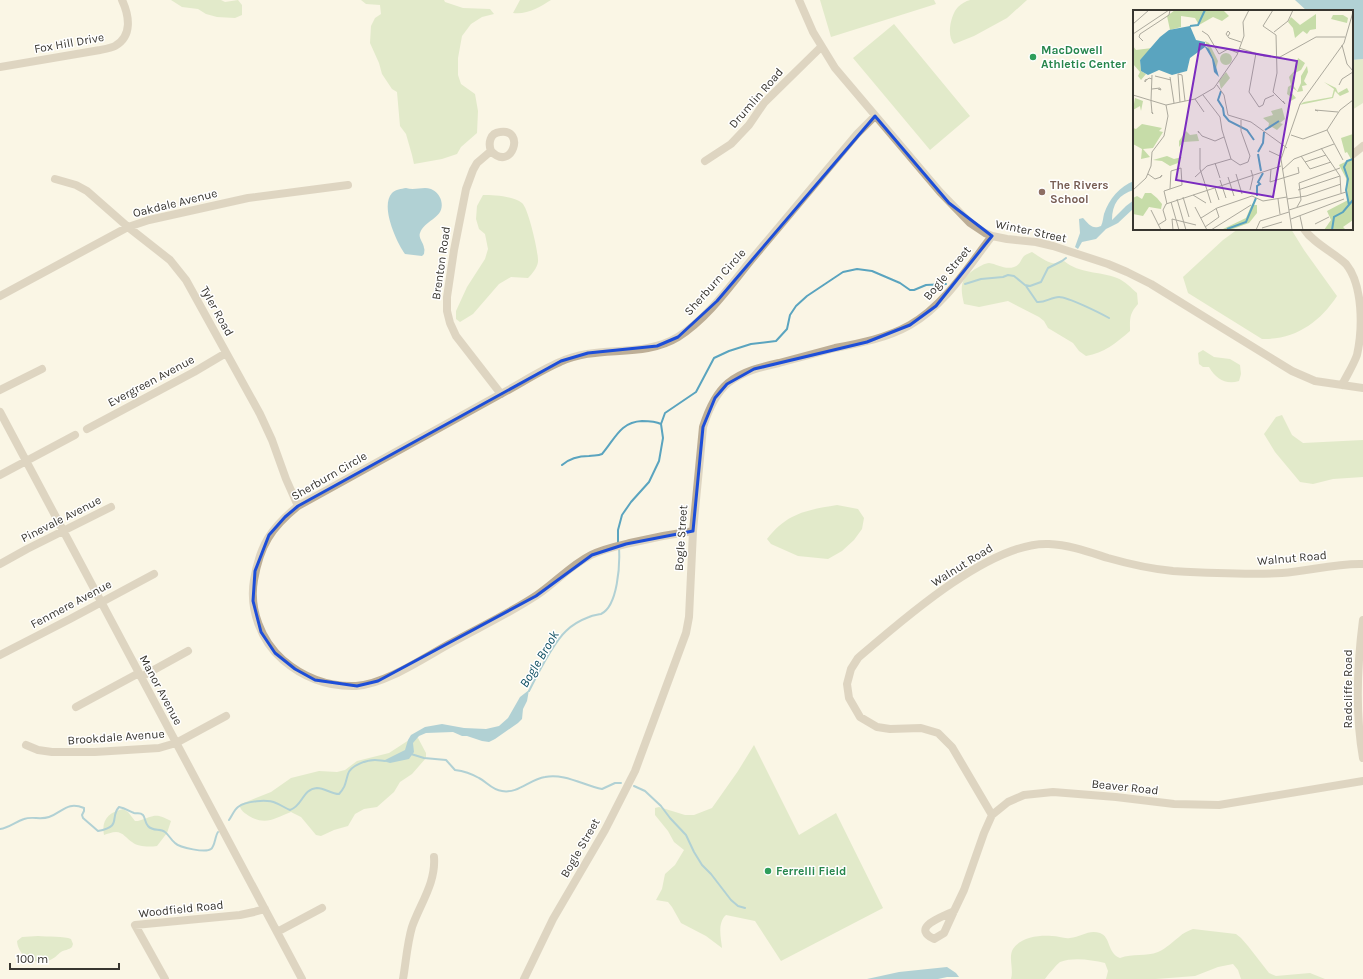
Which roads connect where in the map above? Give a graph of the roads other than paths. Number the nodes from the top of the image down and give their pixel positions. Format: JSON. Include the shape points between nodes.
{"nodes":[{"id":1,"x":122,"y":0,"type":"edge"},
{"id":2,"x":799,"y":0,"type":"edge"},
{"id":3,"x":821,"y":46,"type":"junction"},
{"id":4,"x":0,"y":67,"type":"edge"},
{"id":5,"x":875,"y":116,"type":"junction"},
{"id":6,"x":1363,"y":146,"type":"edge"},
{"id":7,"x":491,"y":151,"type":"dead end"},
{"id":8,"x":1353,"y":154,"type":"edge"},
{"id":9,"x":705,"y":161,"type":"dead end"},
{"id":10,"x":55,"y":179,"type":"dead end"},
{"id":11,"x":348,"y":185,"type":"dead end"},
{"id":12,"x":128,"y":227,"type":"junction"},
{"id":13,"x":1305,"y":230,"type":"edge"},
{"id":14,"x":992,"y":236,"type":"junction"},
{"id":15,"x":0,"y":296,"type":"edge"},
{"id":16,"x":226,"y":353,"type":"junction"},
{"id":17,"x":42,"y":369,"type":"dead end"},
{"id":18,"x":1342,"y":385,"type":"junction"},
{"id":19,"x":1363,"y":388,"type":"edge"},
{"id":20,"x":0,"y":390,"type":"edge"},
{"id":21,"x":501,"y":394,"type":"junction"},
{"id":22,"x":0,"y":412,"type":"edge"},
{"id":23,"x":87,"y":429,"type":"dead end"},
{"id":24,"x":75,"y":435,"type":"dead end"},
{"id":25,"x":26,"y":461,"type":"junction"},
{"id":26,"x":0,"y":475,"type":"edge"},
{"id":27,"x":298,"y":506,"type":"junction"},
{"id":28,"x":111,"y":507,"type":"dead end"},
{"id":29,"x":693,"y":531,"type":"junction"},
{"id":30,"x":64,"y":532,"type":"junction"},
{"id":31,"x":0,"y":564,"type":"edge"},
{"id":32,"x":1363,"y":564,"type":"edge"},
{"id":33,"x":154,"y":574,"type":"dead end"},
{"id":34,"x":101,"y":602,"type":"junction"},
{"id":35,"x":1363,"y":620,"type":"edge"},
{"id":36,"x":188,"y":651,"type":"dead end"},
{"id":37,"x":0,"y":655,"type":"edge"},
{"id":38,"x":140,"y":675,"type":"junction"},
{"id":39,"x":76,"y":707,"type":"dead end"},
{"id":40,"x":226,"y":716,"type":"dead end"},
{"id":41,"x":176,"y":743,"type":"junction"},
{"id":42,"x":26,"y":745,"type":"dead end"},
{"id":43,"x":1363,"y":758,"type":"edge"},
{"id":44,"x":1363,"y":781,"type":"edge"},
{"id":45,"x":992,"y":815,"type":"junction"},
{"id":46,"x":434,"y":857,"type":"dead end"},
{"id":47,"x":265,"y":908,"type":"junction"},
{"id":48,"x":322,"y":908,"type":"dead end"},
{"id":49,"x":954,"y":911,"type":"dead end"},
{"id":50,"x":277,"y":932,"type":"junction"},
{"id":51,"x":165,"y":979,"type":"edge"},
{"id":52,"x":302,"y":979,"type":"edge"},
{"id":53,"x":403,"y":979,"type":"edge"},
{"id":54,"x":524,"y":979,"type":"edge"}],
"edges":[{"from":1,"to":4,"type":"street","name":"Fox Hill Drive","via":[[129,19],[127,31],[120,43],[100,50]]},
{"from":2,"to":3,"type":"street","name":"Winter Street"},
{"from":3,"to":5,"type":"street","name":"Winter Street","via":[[842,77]]},
{"from":3,"to":9,"type":"street","name":"Drumlin Road","via":[[764,103],[732,144]]},
{"from":5,"to":14,"type":"street","name":"Winter Street","via":[[960,214]]},
{"from":5,"to":21,"type":"street","name":"Sherburn Circle","via":[[717,301],[690,328],[657,346],[574,356]]},
{"from":6,"to":8,"type":"street"},
{"from":7,"to":21,"type":"street","name":"Brenton Road","via":[[477,163],[465,192],[447,297],[447,311],[456,336]]},
{"from":10,"to":12,"type":"street","name":"Tyler Road","via":[[87,191]]},
{"from":11,"to":12,"type":"street","name":"Oakdale Avenue","via":[[248,198]]},
{"from":12,"to":15,"type":"street","name":"Oakdale Avenue"},
{"from":12,"to":16,"type":"street","name":"Tyler Road","via":[[179,270]]},
{"from":13,"to":18,"type":"street","via":[[1352,271],[1360,288],[1362,315],[1359,345],[1354,363]]},
{"from":14,"to":18,"type":"street","name":"Winter Street","via":[[1054,246],[1118,268],[1151,284],[1292,371],[1315,381]]},
{"from":14,"to":29,"type":"street","name":"Bogle Street","via":[[936,306],[910,325],[866,342],[754,369],[727,384],[715,398],[703,428]]},
{"from":16,"to":23,"type":"street","name":"Evergreen Avenue"},
{"from":16,"to":27,"type":"street","name":"Tyler Road","via":[[272,440]]},
{"from":17,"to":20,"type":"street"},
{"from":18,"to":19,"type":"street","name":"Winter Street"},
{"from":21,"to":27,"type":"street","name":"Sherburn Circle"},
{"from":22,"to":25,"type":"street","name":"Manor Avenue"},
{"from":24,"to":25,"type":"street"},
{"from":25,"to":26,"type":"street"},
{"from":25,"to":30,"type":"street","name":"Manor Avenue"},
{"from":27,"to":29,"type":"street","name":"Sherburn Circle","via":[[269,535],[259,556],[253,584],[255,614],[261,632],[275,652],[295,669],[315,680],[338,685],[357,686],[399,672],[536,596],[592,555],[626,544]]},
{"from":28,"to":30,"type":"street","name":"Pinevale Avenue"},
{"from":29,"to":54,"type":"street","name":"Bogle Street","via":[[690,609],[686,633],[635,771],[605,830],[553,919]]},
{"from":30,"to":31,"type":"street","name":"Pinevale Avenue"},
{"from":30,"to":34,"type":"street","name":"Manor Avenue"},
{"from":32,"to":45,"type":"street","name":"Walnut Road","via":[[1282,573],[1172,571],[1109,558],[1079,548],[1049,544],[1022,547],[984,563],[937,595],[858,658],[850,669],[847,684],[849,698],[860,717],[877,727],[921,728],[938,734],[952,746]]},
{"from":33,"to":34,"type":"street","name":"Fenmere Avenue"},
{"from":34,"to":37,"type":"street","name":"Fenmere Avenue"},
{"from":34,"to":38,"type":"street","name":"Manor Avenue"},
{"from":35,"to":43,"type":"street","name":"Radcliffe Road","via":[[1358,694]]},
{"from":36,"to":38,"type":"street"},
{"from":38,"to":39,"type":"street"},
{"from":38,"to":41,"type":"street","name":"Manor Avenue"},
{"from":40,"to":41,"type":"street","name":"Brookdale Avenue"},
{"from":41,"to":42,"type":"street","name":"Brookdale Avenue","via":[[159,748],[95,752],[44,752]]},
{"from":41,"to":47,"type":"street","name":"Manor Avenue"},
{"from":44,"to":45,"type":"street","name":"Beaver Road","via":[[1219,805],[1174,804],[1053,792],[1036,793],[1008,802]]},
{"from":45,"to":49,"type":"street","name":"Beaver Road"},
{"from":46,"to":53,"type":"street","via":[[434,875],[409,937]]},
{"from":47,"to":50,"type":"street","name":"Manor Avenue"},
{"from":47,"to":51,"type":"street","name":"Woodfield Road","via":[[244,915],[135,925]]},
{"from":48,"to":50,"type":"street"},
{"from":50,"to":52,"type":"street","name":"Manor Avenue"}]}
